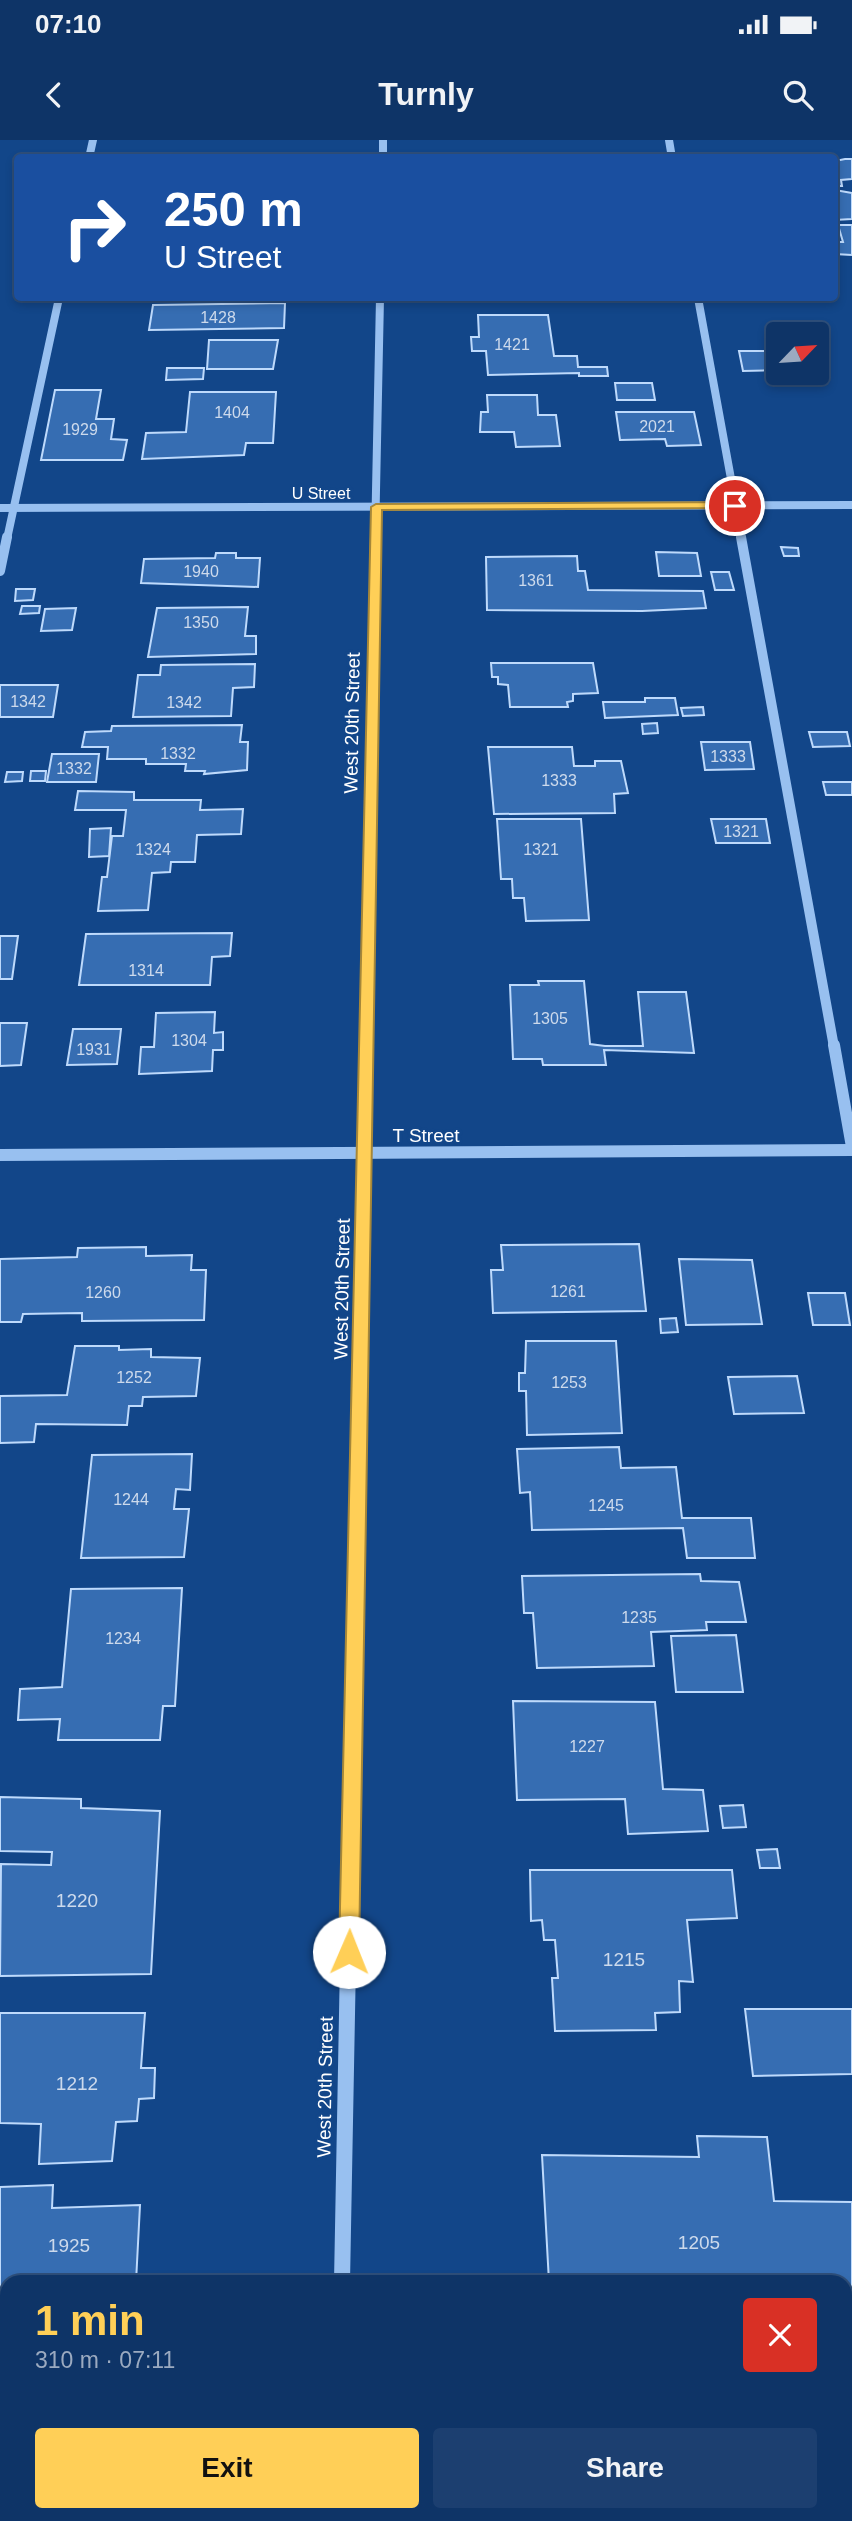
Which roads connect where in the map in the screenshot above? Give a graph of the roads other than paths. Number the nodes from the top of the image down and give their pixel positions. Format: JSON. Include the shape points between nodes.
{"nodes":[{"id":1,"x":58,"y":301,"type":"edge"},
{"id":2,"x":380,"y":301,"type":"edge"},
{"id":3,"x":699,"y":301,"type":"edge"},
{"id":4,"x":852,"y":505,"type":"edge"},
{"id":5,"x":735,"y":506,"type":"junction"},
{"id":6,"x":376,"y":507,"type":"junction"},
{"id":7,"x":0,"y":508,"type":"edge"},
{"id":8,"x":13,"y":508,"type":"junction"},
{"id":9,"x":0,"y":571,"type":"edge"},
{"id":10,"x":852,"y":1149,"type":"edge"},
{"id":11,"x":366,"y":1153,"type":"junction"},
{"id":12,"x":0,"y":1155,"type":"edge"},
{"id":13,"x":342,"y":2275,"type":"edge"}],
"edges":[{"from":1,"to":8,"type":"street"},
{"from":2,"to":6,"type":"street","name":"West 20th Street"},
{"from":3,"to":5,"type":"street"},
{"from":4,"to":5,"type":"street","name":"U Street"},
{"from":5,"to":6,"type":"street","name":"U Street"},
{"from":5,"to":10,"type":"street"},
{"from":6,"to":8,"type":"street","name":"U Street"},
{"from":6,"to":11,"type":"street","name":"West 20th Street"},
{"from":7,"to":8,"type":"street","name":"U Street"},
{"from":8,"to":9,"type":"street"},
{"from":10,"to":11,"type":"street","name":"T Street"},
{"from":11,"to":12,"type":"street","name":"T Street"},
{"from":11,"to":13,"type":"street","name":"West 20th Street"}]}
